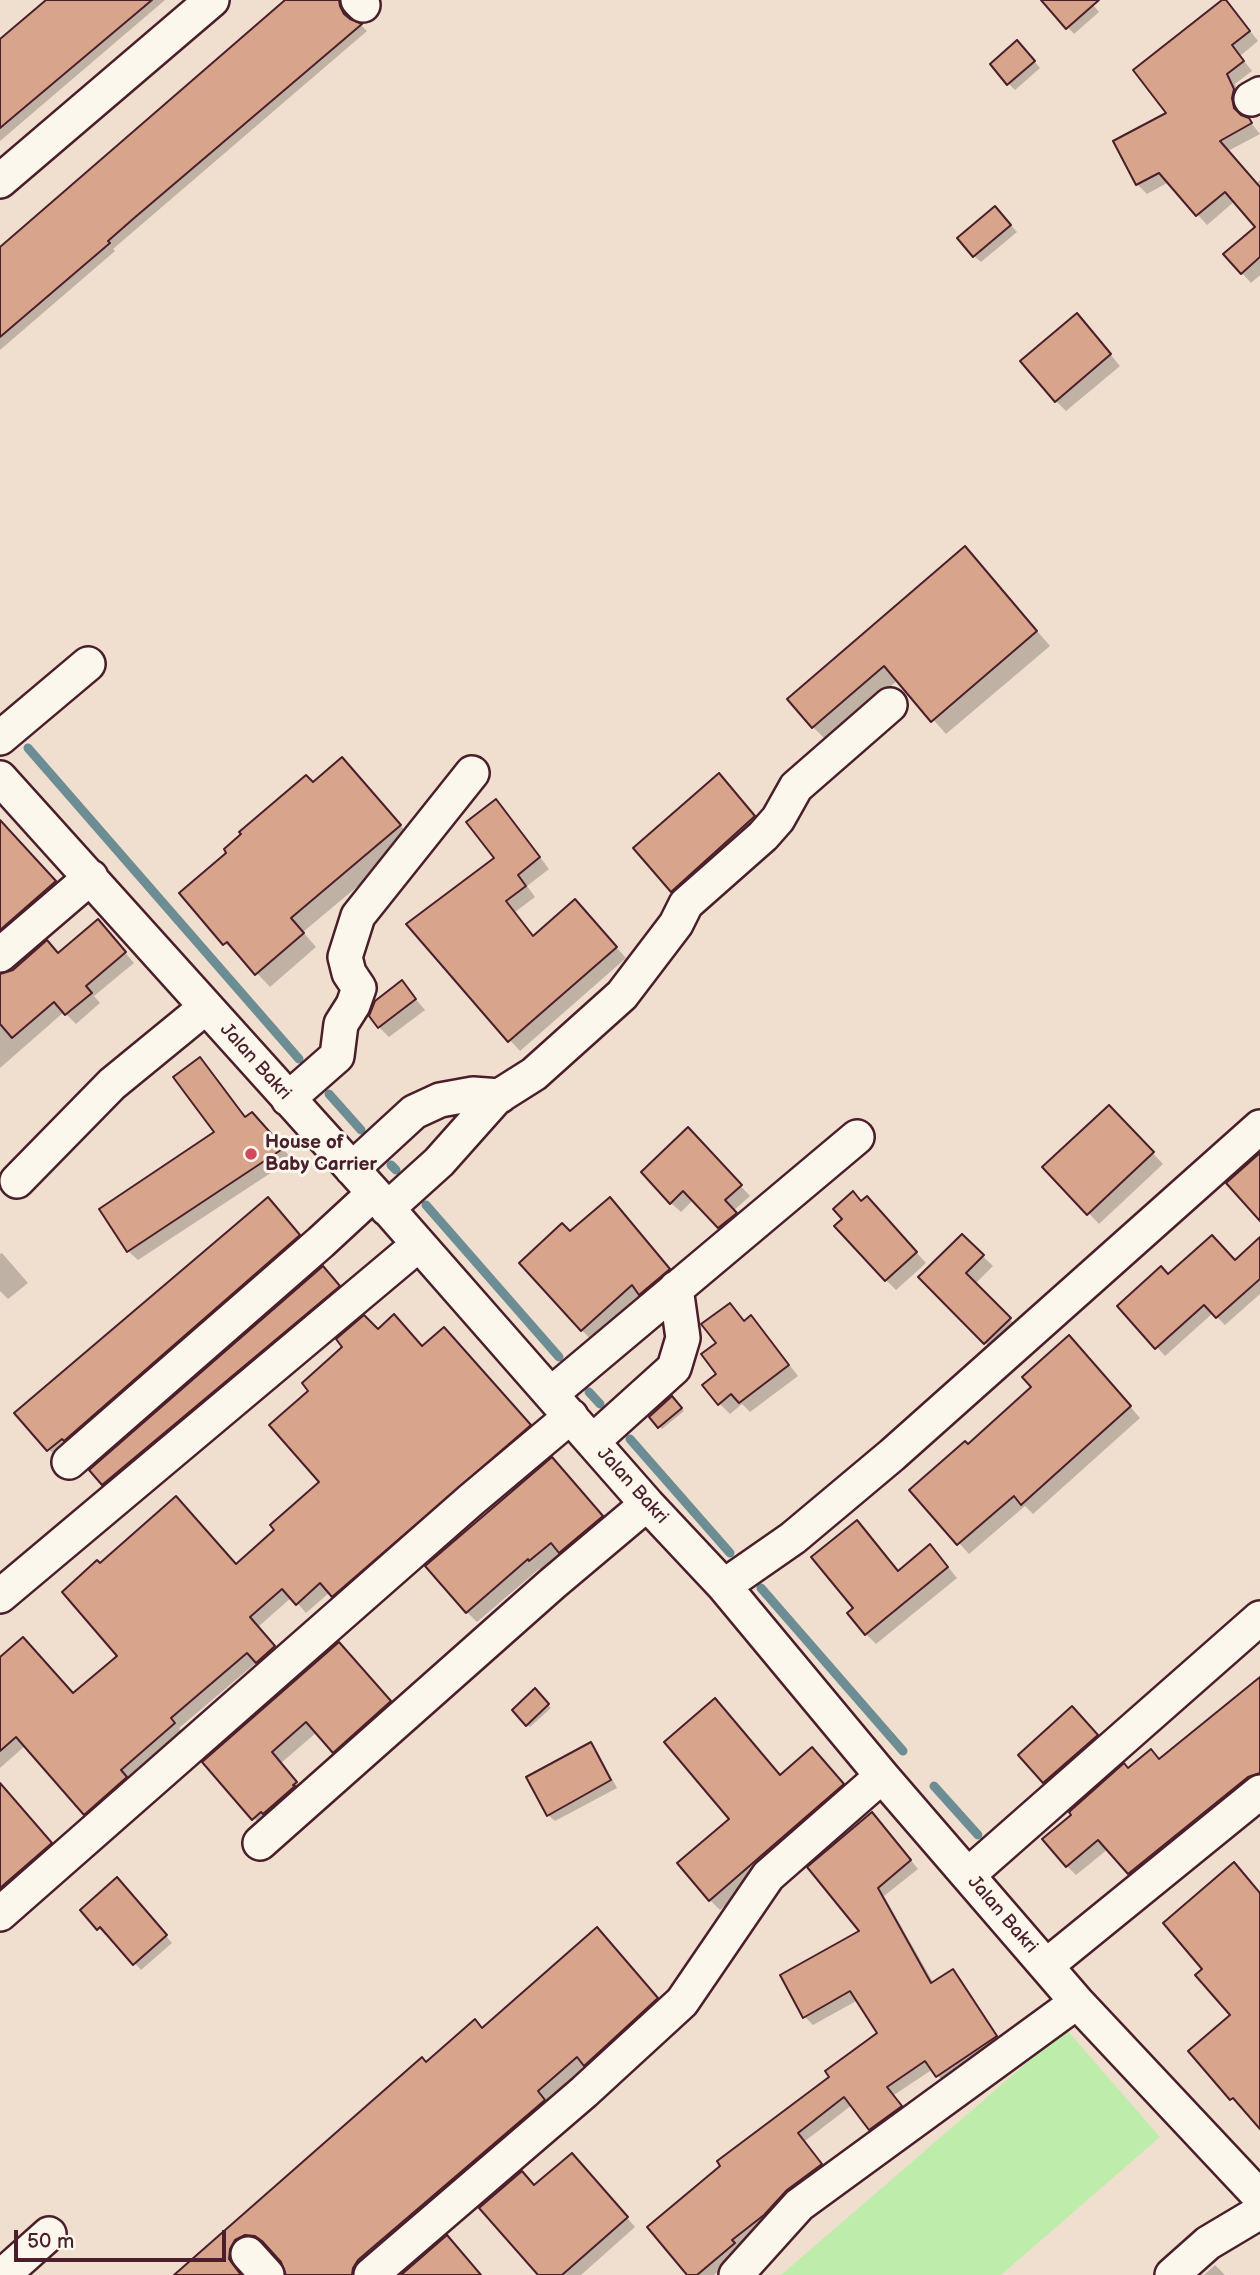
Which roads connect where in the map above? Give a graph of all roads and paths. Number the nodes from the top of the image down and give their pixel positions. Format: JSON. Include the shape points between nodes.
{"nodes":[{"id":1,"x":212,"y":0,"type":"edge"},
{"id":2,"x":0,"y":181,"type":"edge"},
{"id":3,"x":88,"y":664,"type":"dead end"},
{"id":4,"x":890,"y":705,"type":"dead end"},
{"id":5,"x":0,"y":738,"type":"edge"},
{"id":6,"x":472,"y":773,"type":"dead end"},
{"id":7,"x":0,"y":778,"type":"edge"},
{"id":8,"x":91,"y":877,"type":"junction"},
{"id":9,"x":0,"y":955,"type":"edge"},
{"id":10,"x":206,"y":1007,"type":"junction"},
{"id":11,"x":500,"y":1096,"type":"junction"},
{"id":12,"x":288,"y":1099,"type":"junction"},
{"id":13,"x":1260,"y":1127,"type":"edge"},
{"id":14,"x":857,"y":1137,"type":"dead end"},
{"id":15,"x":352,"y":1169,"type":"junction"},
{"id":16,"x":17,"y":1181,"type":"dead end"},
{"id":17,"x":381,"y":1201,"type":"junction"},
{"id":18,"x":418,"y":1245,"type":"junction"},
{"id":19,"x":676,"y":1288,"type":"junction"},
{"id":20,"x":561,"y":1405,"type":"junction"},
{"id":21,"x":593,"y":1441,"type":"junction"},
{"id":22,"x":69,"y":1462,"type":"dead end"},
{"id":23,"x":647,"y":1504,"type":"junction"},
{"id":24,"x":724,"y":1586,"type":"junction"},
{"id":25,"x":0,"y":1596,"type":"edge"},
{"id":26,"x":1260,"y":1618,"type":"edge"},
{"id":27,"x":882,"y":1776,"type":"junction"},
{"id":28,"x":1260,"y":1791,"type":"edge"},
{"id":29,"x":260,"y":1843,"type":"dead end"},
{"id":30,"x":968,"y":1875,"type":"junction"},
{"id":31,"x":0,"y":1914,"type":"edge"},
{"id":32,"x":1046,"y":1966,"type":"junction"},
{"id":33,"x":1077,"y":2002,"type":"junction"},
{"id":34,"x":1260,"y":2197,"type":"edge"},
{"id":35,"x":1260,"y":2212,"type":"edge"},
{"id":36,"x":50,"y":2234,"type":"dead end"},
{"id":37,"x":3,"y":2275,"type":"edge"},
{"id":38,"x":371,"y":2275,"type":"edge"},
{"id":39,"x":736,"y":2275,"type":"edge"},
{"id":40,"x":1172,"y":2275,"type":"edge"}],
"edges":[{"from":1,"to":2,"type":"street"},
{"from":3,"to":5,"type":"street"},
{"from":4,"to":11,"type":"street","via":[[796,787],[778,819],[687,904],[622,995],[534,1074]]},
{"from":6,"to":12,"type":"street","via":[[358,916],[345,957],[359,988],[341,1024],[337,1056]]},
{"from":7,"to":8,"type":"street","name":"Jalan Bakri"},
{"from":8,"to":9,"type":"street"},
{"from":8,"to":10,"type":"street","name":"Jalan Bakri"},
{"from":10,"to":12,"type":"street","name":"Jalan Bakri"},
{"from":10,"to":16,"type":"street","via":[[112,1084]]},
{"from":11,"to":15,"type":"street","via":[[473,1094],[440,1100],[414,1112]]},
{"from":11,"to":17,"type":"street","via":[[439,1162]]},
{"from":12,"to":15,"type":"street","name":"Jalan Bakri"},
{"from":13,"to":24,"type":"street","via":[[892,1455],[793,1538]]},
{"from":14,"to":19,"type":"street"},
{"from":15,"to":17,"type":"street","name":"Jalan Bakri"},
{"from":17,"to":18,"type":"street","name":"Jalan Bakri"},
{"from":17,"to":22,"type":"street","via":[[321,1242]]},
{"from":18,"to":20,"type":"street","name":"Jalan Bakri"},
{"from":18,"to":25,"type":"street"},
{"from":19,"to":20,"type":"street"},
{"from":19,"to":21,"type":"street","via":[[682,1338],[674,1368]]},
{"from":20,"to":21,"type":"street","name":"Jalan Bakri"},
{"from":20,"to":31,"type":"street","via":[[471,1500]]},
{"from":21,"to":23,"type":"street","name":"Jalan Bakri"},
{"from":23,"to":24,"type":"street","name":"Jalan Bakri"},
{"from":23,"to":29,"type":"street"},
{"from":24,"to":27,"type":"street","name":"Jalan Bakri"},
{"from":26,"to":30,"type":"street"},
{"from":27,"to":30,"type":"street","name":"Jalan Bakri"},
{"from":27,"to":38,"type":"street","via":[[768,1876],[682,2002]]},
{"from":28,"to":32,"type":"street"},
{"from":30,"to":32,"type":"street","name":"Jalan Bakri"},
{"from":32,"to":33,"type":"street","name":"Jalan Bakri"},
{"from":33,"to":34,"type":"street","name":"Jalan Bakri"},
{"from":33,"to":39,"type":"street","via":[[799,2205]]},
{"from":35,"to":40,"type":"street","via":[[1208,2243]]},
{"from":36,"to":37,"type":"street"}]}
